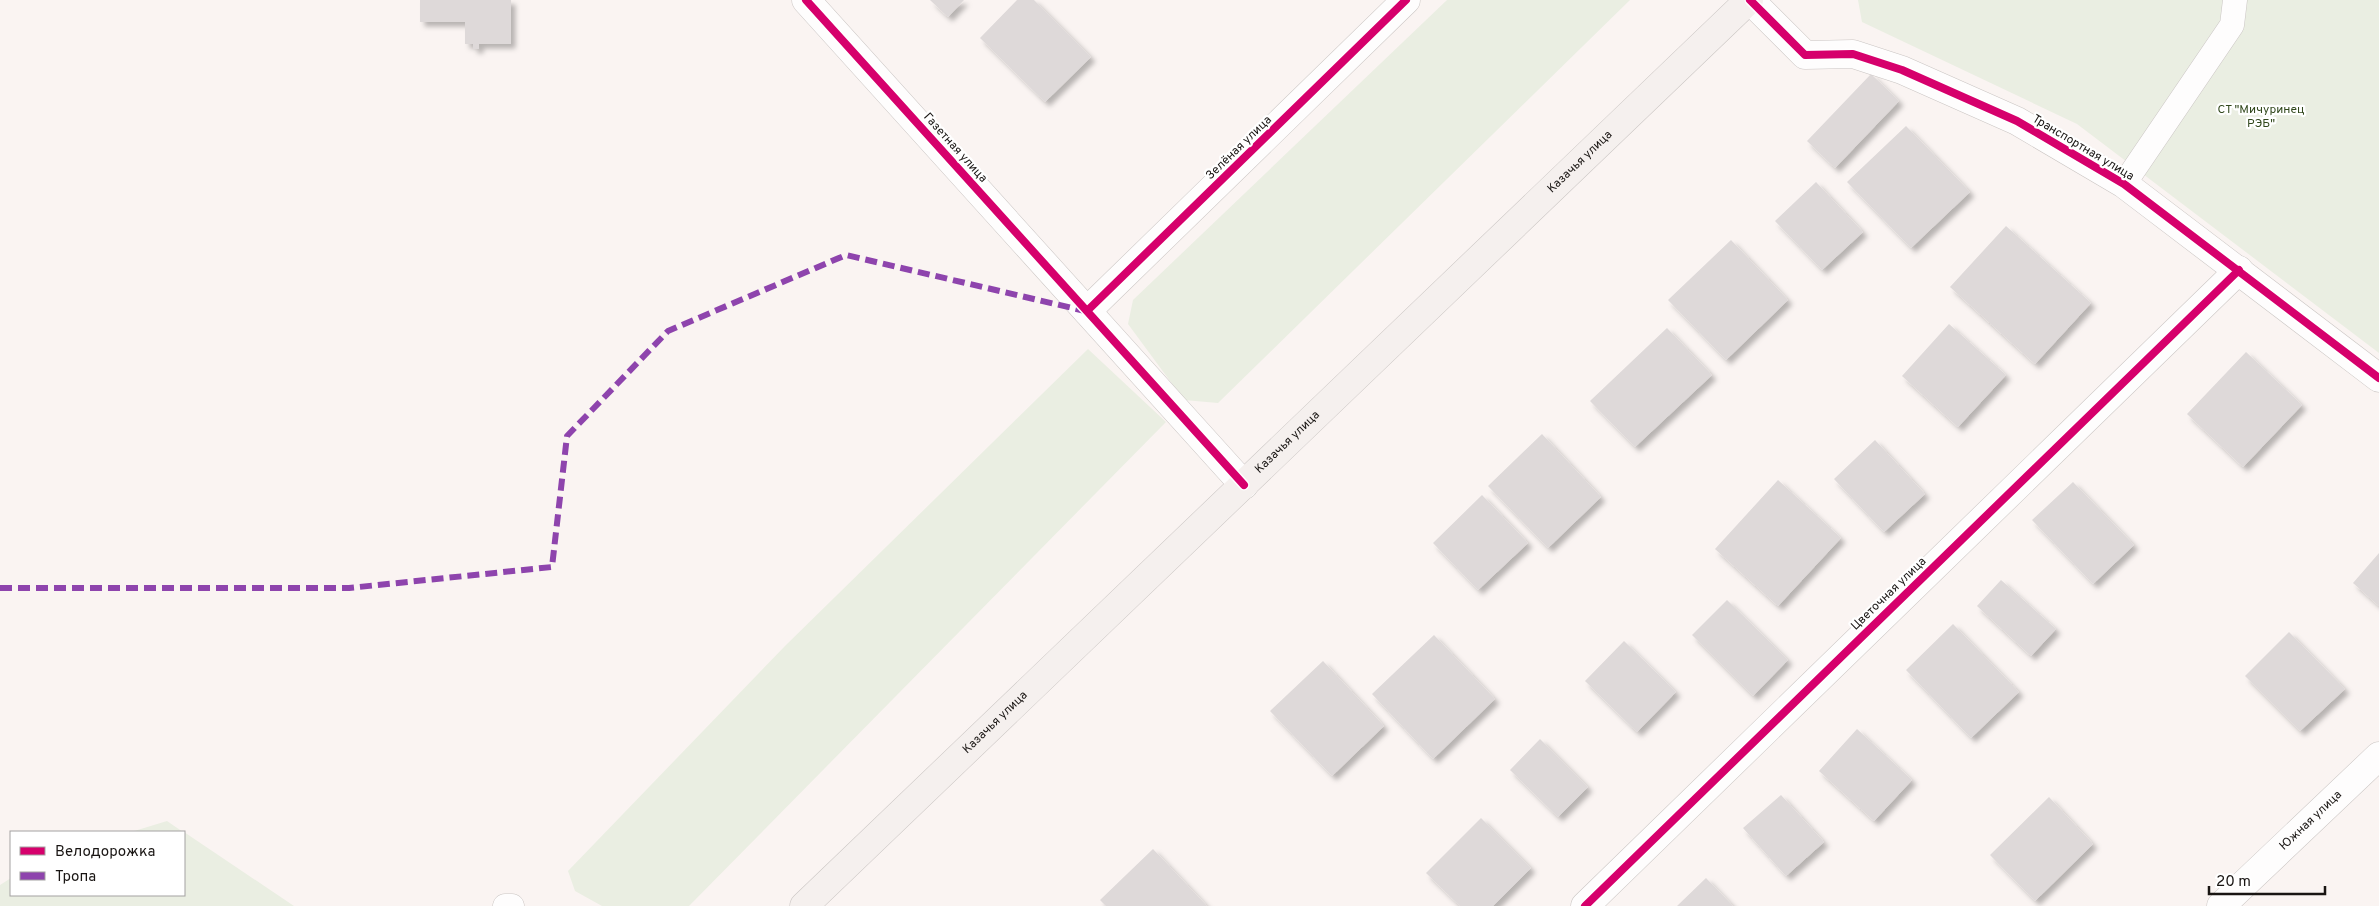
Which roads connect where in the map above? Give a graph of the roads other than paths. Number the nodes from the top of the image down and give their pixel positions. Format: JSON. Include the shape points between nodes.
{"nodes":[{"id":1,"x":806,"y":0,"type":"edge"},
{"id":2,"x":1406,"y":0,"type":"edge"},
{"id":3,"x":1750,"y":0,"type":"edge"},
{"id":4,"x":2235,"y":0,"type":"edge"},
{"id":5,"x":2124,"y":184,"type":"junction"},
{"id":6,"x":2239,"y":270,"type":"junction"},
{"id":7,"x":1087,"y":311,"type":"junction"},
{"id":8,"x":2379,"y":378,"type":"edge"},
{"id":9,"x":1244,"y":485,"type":"junction"},
{"id":10,"x":2379,"y":756,"type":"edge"},
{"id":11,"x":505,"y":906,"type":"edge"},
{"id":12,"x":512,"y":906,"type":"edge"},
{"id":13,"x":804,"y":906,"type":"edge"},
{"id":14,"x":1585,"y":906,"type":"edge"},
{"id":15,"x":2221,"y":906,"type":"edge"}],
"edges":[{"from":1,"to":7,"type":"street","name":"Газетная улица"},
{"from":2,"to":7,"type":"street","name":"Зелёная улица"},
{"from":3,"to":5,"type":"street","name":"Транспортная улица","via":[[1805,55],[1853,54],[1902,70],[2017,121]]},
{"from":3,"to":9,"type":"main road","name":"Казачья улица"},
{"from":4,"to":5,"type":"lane","via":[[2232,25]]},
{"from":5,"to":6,"type":"street","name":"Транспортная улица"},
{"from":6,"to":8,"type":"street","name":"Транспортная улица"},
{"from":6,"to":14,"type":"street","name":"Цветочная улица"},
{"from":7,"to":9,"type":"street","name":"Газетная улица"},
{"from":9,"to":13,"type":"main road","name":"Казачья улица"},
{"from":10,"to":15,"type":"street","name":"Южная улица"},
{"from":11,"to":12,"type":"lane"}]}
